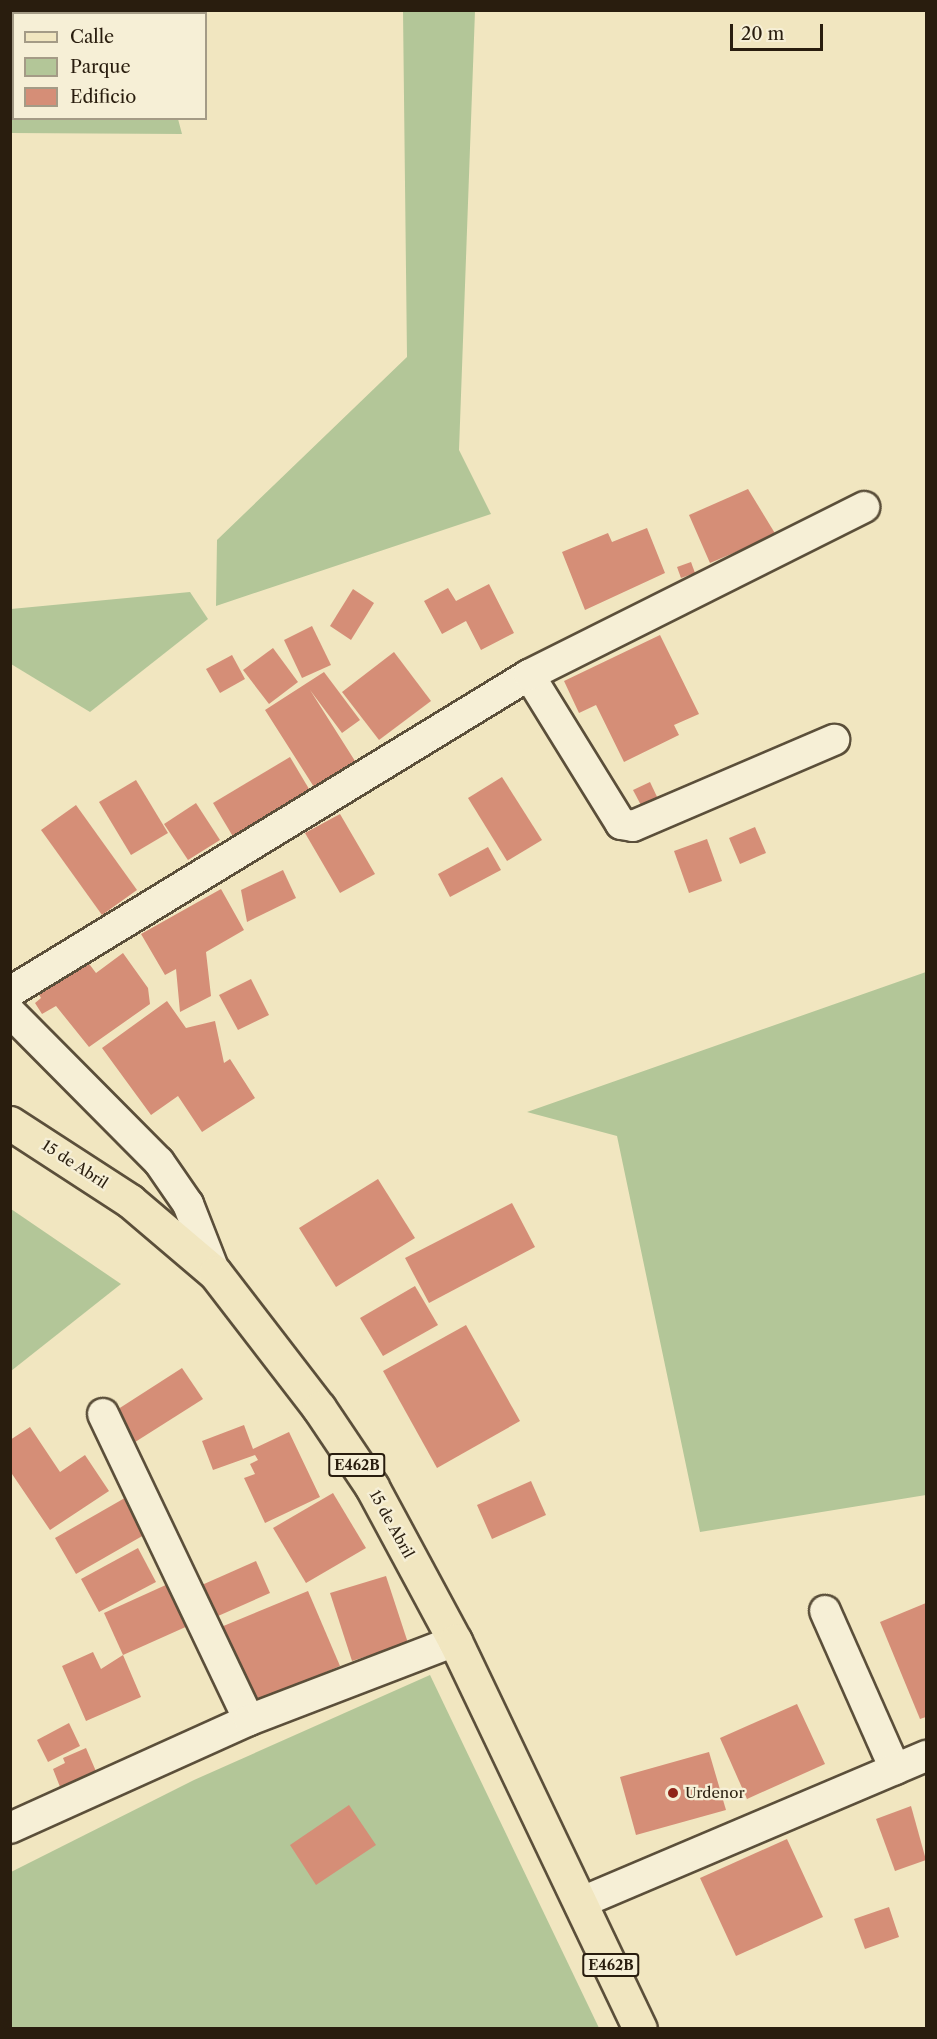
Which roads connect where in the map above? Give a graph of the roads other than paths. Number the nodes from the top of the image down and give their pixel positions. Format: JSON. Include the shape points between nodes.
{"nodes":[{"id":1,"x":864,"y":507,"type":"dead end"},
{"id":2,"x":529,"y":675,"type":"junction"},
{"id":3,"x":834,"y":740,"type":"dead end"},
{"id":4,"x":10,"y":992,"type":"edge"},
{"id":5,"x":10,"y":1012,"type":"edge"},
{"id":6,"x":10,"y":1123,"type":"edge"},
{"id":7,"x":215,"y":1273,"type":"junction"},
{"id":8,"x":103,"y":1414,"type":"dead end"},
{"id":9,"x":825,"y":1611,"type":"dead end"},
{"id":10,"x":455,"y":1641,"type":"junction"},
{"id":11,"x":249,"y":1720,"type":"junction"},
{"id":12,"x":927,"y":1756,"type":"edge"},
{"id":13,"x":895,"y":1769,"type":"junction"},
{"id":14,"x":10,"y":1828,"type":"edge"},
{"id":15,"x":582,"y":1902,"type":"junction"},
{"id":16,"x":640,"y":2028,"type":"edge"}],
"edges":[{"from":1,"to":2,"type":"street"},
{"from":2,"to":3,"type":"street","via":[[621,824],[633,826]]},
{"from":2,"to":4,"type":"street"},
{"from":5,"to":7,"type":"street","via":[[159,1162],[188,1204]]},
{"from":6,"to":7,"type":"main road","name":"15 de Abril","number":"E462B","via":[[130,1201]]},
{"from":7,"to":10,"type":"main road","name":"15 de Abril","number":"E462B","via":[[319,1408],[372,1487]]},
{"from":8,"to":11,"type":"street"},
{"from":9,"to":13,"type":"street"},
{"from":10,"to":11,"type":"street"},
{"from":10,"to":15,"type":"main road","name":"15 de Abril","number":"E462B"},
{"from":11,"to":14,"type":"street"},
{"from":12,"to":13,"type":"street"},
{"from":13,"to":15,"type":"street"},
{"from":15,"to":16,"type":"main road","name":"15 de Abril","number":"E462B"}]}
